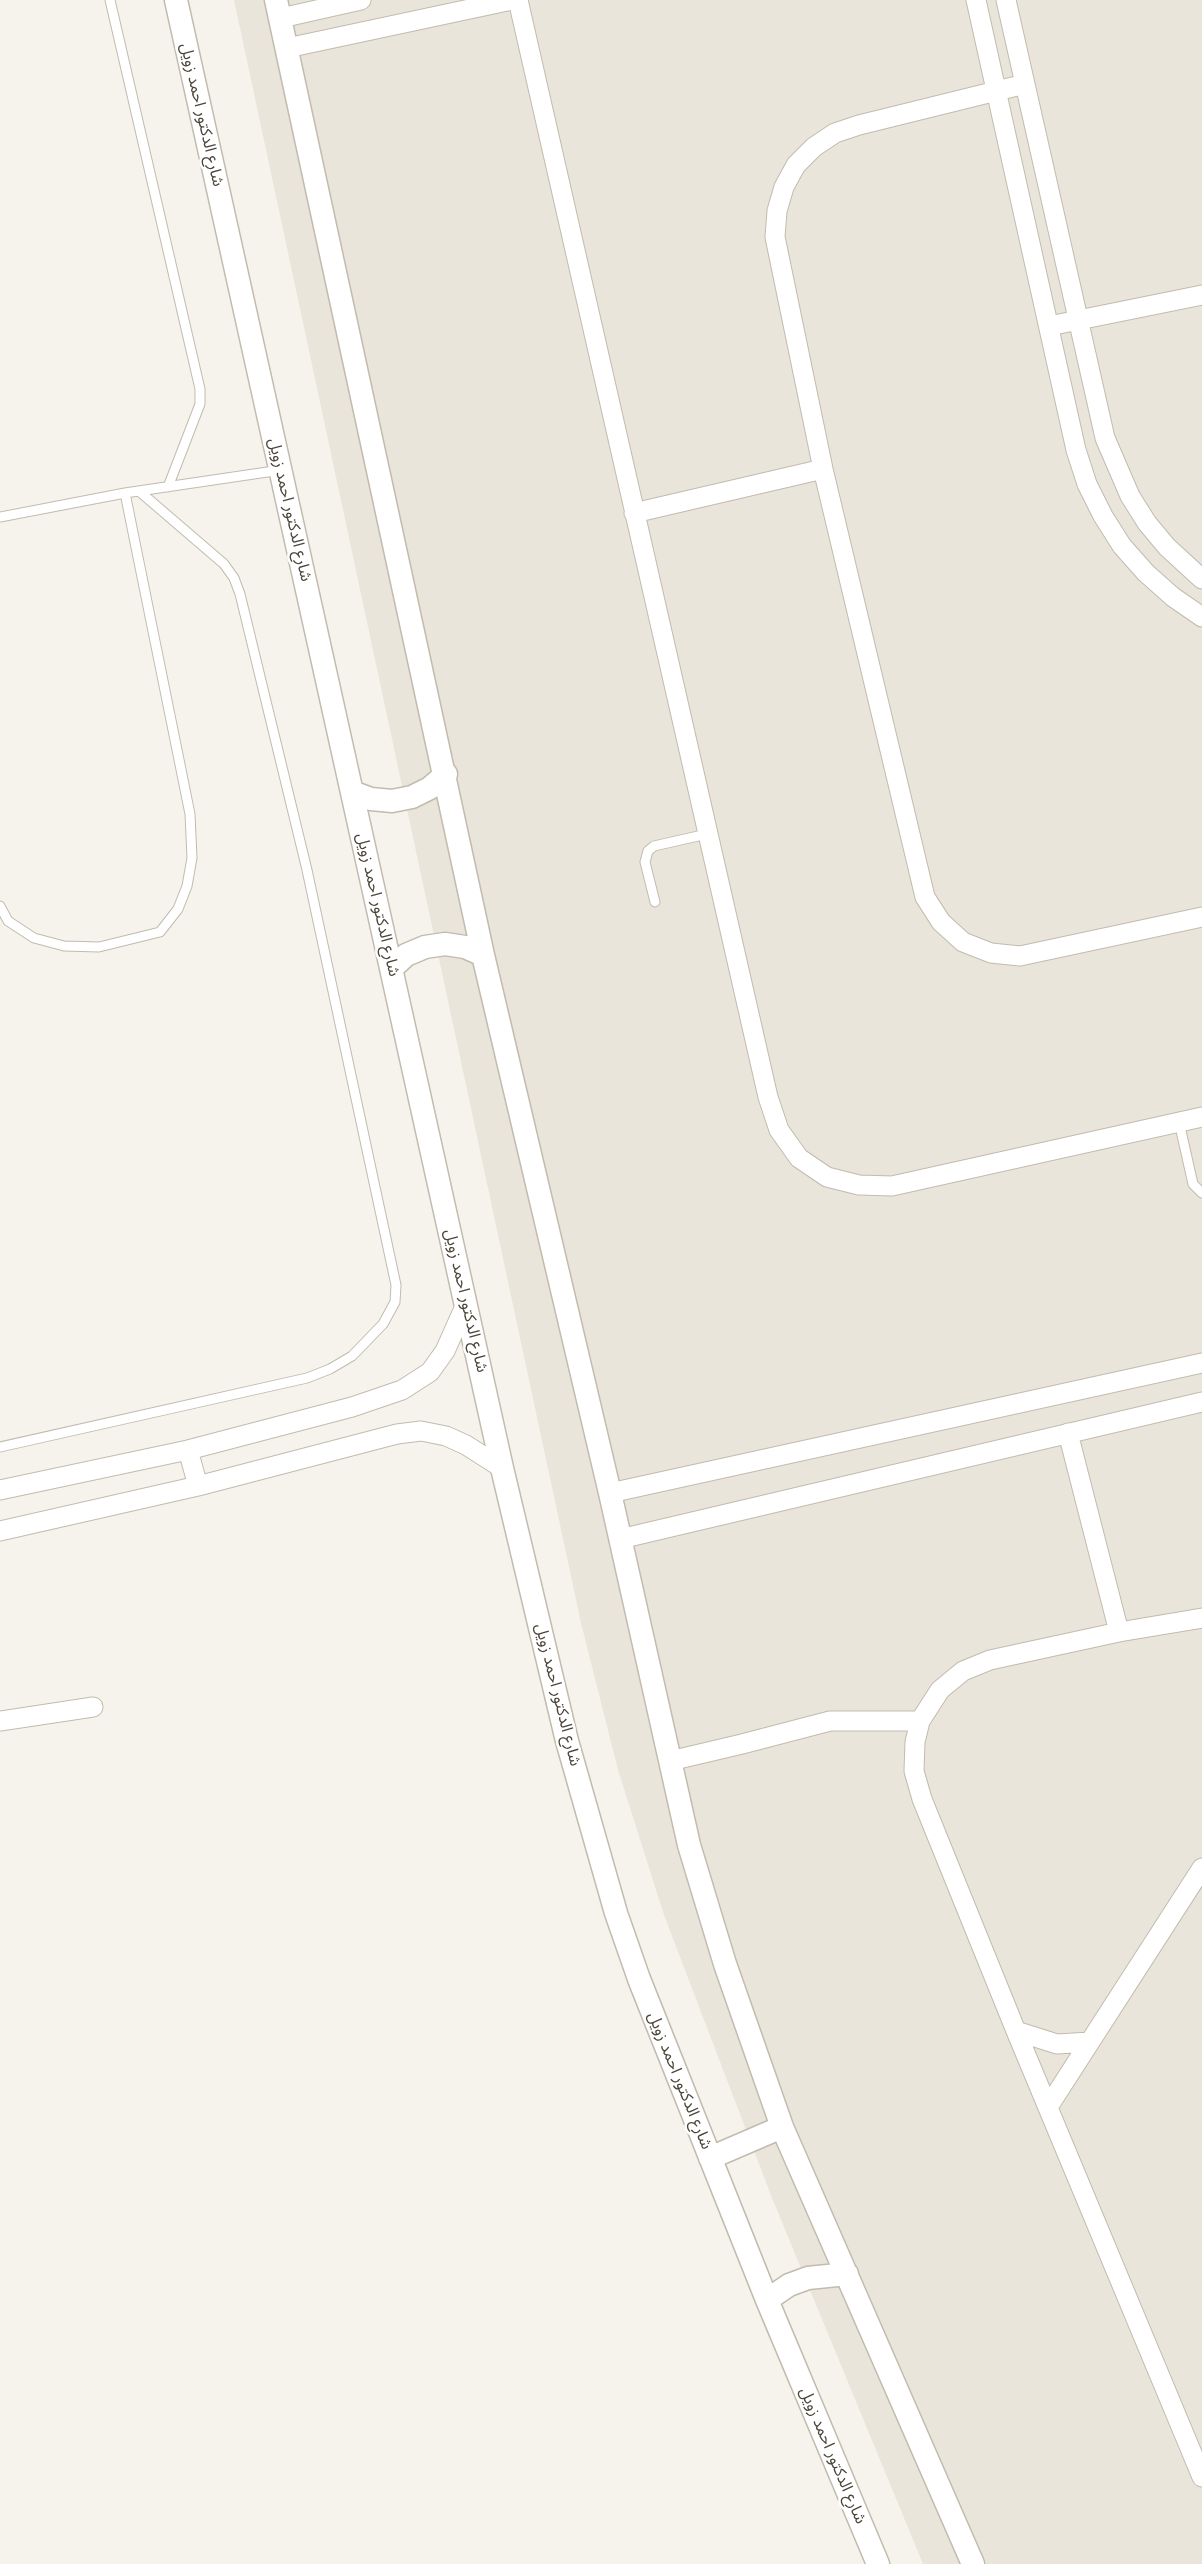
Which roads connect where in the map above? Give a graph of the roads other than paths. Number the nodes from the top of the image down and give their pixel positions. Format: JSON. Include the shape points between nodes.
{"nodes":[{"id":1,"x":110,"y":0,"type":"edge"},
{"id":2,"x":176,"y":0,"type":"edge"},
{"id":3,"x":361,"y":0,"type":"edge"},
{"id":4,"x":512,"y":0,"type":"edge"},
{"id":5,"x":518,"y":0,"type":"edge"},
{"id":6,"x":976,"y":0,"type":"edge"},
{"id":7,"x":1006,"y":0,"type":"edge"},
{"id":8,"x":278,"y":9,"type":"edge"},
{"id":9,"x":287,"y":48,"type":"junction"},
{"id":10,"x":1025,"y":84,"type":"junction"},
{"id":11,"x":996,"y":91,"type":"junction"},
{"id":12,"x":1202,"y":295,"type":"edge"},
{"id":13,"x":1078,"y":320,"type":"junction"},
{"id":14,"x":1049,"y":326,"type":"junction"},
{"id":15,"x":823,"y":469,"type":"junction"},
{"id":16,"x":280,"y":470,"type":"junction"},
{"id":17,"x":168,"y":487,"type":"junction"},
{"id":18,"x":139,"y":491,"type":"junction"},
{"id":19,"x":125,"y":493,"type":"junction"},
{"id":20,"x":634,"y":513,"type":"junction"},
{"id":21,"x":0,"y":517,"type":"edge"},
{"id":22,"x":1202,"y":579,"type":"edge"},
{"id":23,"x":1202,"y":617,"type":"edge"},
{"id":24,"x":446,"y":774,"type":"junction"},
{"id":25,"x":352,"y":792,"type":"junction"},
{"id":26,"x":707,"y":834,"type":"junction"},
{"id":27,"x":655,"y":902,"type":"dead end"},
{"id":28,"x":0,"y":906,"type":"edge"},
{"id":29,"x":1202,"y":917,"type":"edge"},
{"id":30,"x":483,"y":955,"type":"junction"},
{"id":31,"x":391,"y":968,"type":"junction"},
{"id":32,"x":1202,"y":1117,"type":"edge"},
{"id":33,"x":1179,"y":1122,"type":"junction"},
{"id":34,"x":1202,"y":1192,"type":"edge"},
{"id":35,"x":466,"y":1304,"type":"junction"},
{"id":36,"x":1202,"y":1364,"type":"edge"},
{"id":37,"x":1202,"y":1402,"type":"edge"},
{"id":38,"x":1068,"y":1432,"type":"junction"},
{"id":39,"x":0,"y":1447,"type":"edge"},
{"id":40,"x":188,"y":1450,"type":"junction"},
{"id":41,"x":502,"y":1468,"type":"junction"},
{"id":42,"x":198,"y":1486,"type":"junction"},
{"id":43,"x":0,"y":1490,"type":"edge"},
{"id":44,"x":610,"y":1493,"type":"junction"},
{"id":45,"x":0,"y":1530,"type":"edge"},
{"id":46,"x":620,"y":1539,"type":"junction"},
{"id":47,"x":1202,"y":1618,"type":"edge"},
{"id":48,"x":1119,"y":1632,"type":"junction"},
{"id":49,"x":93,"y":1707,"type":"dead end"},
{"id":50,"x":0,"y":1720,"type":"edge"},
{"id":51,"x":920,"y":1721,"type":"junction"},
{"id":52,"x":670,"y":1761,"type":"junction"},
{"id":53,"x":1202,"y":1868,"type":"edge"},
{"id":54,"x":1016,"y":2031,"type":"junction"},
{"id":55,"x":1090,"y":2042,"type":"junction"},
{"id":56,"x":1048,"y":2107,"type":"junction"},
{"id":57,"x":782,"y":2127,"type":"junction"},
{"id":58,"x":710,"y":2158,"type":"junction"},
{"id":59,"x":847,"y":2274,"type":"junction"},
{"id":60,"x":768,"y":2300,"type":"junction"},
{"id":61,"x":1202,"y":2477,"type":"edge"},
{"id":62,"x":878,"y":2564,"type":"edge"},
{"id":63,"x":972,"y":2564,"type":"edge"}],
"edges":[{"from":1,"to":17,"type":"lane","via":[[200,389],[200,404]]},
{"from":2,"to":16,"type":"street","name":"شارع الدكتور احمد زويل"},
{"from":3,"to":8,"type":"street"},
{"from":4,"to":9,"type":"street"},
{"from":5,"to":20,"type":"street"},
{"from":6,"to":11,"type":"street"},
{"from":7,"to":10,"type":"street"},
{"from":8,"to":9,"type":"street"},
{"from":9,"to":24,"type":"street"},
{"from":10,"to":11,"type":"street"},
{"from":10,"to":13,"type":"street"},
{"from":11,"to":14,"type":"street"},
{"from":11,"to":15,"type":"street","via":[[835,133],[796,165],[784,187],[777,211],[776,237]]},
{"from":12,"to":13,"type":"street"},
{"from":13,"to":14,"type":"street"},
{"from":13,"to":22,"type":"street","via":[[1116,468],[1147,523],[1167,548]]},
{"from":14,"to":23,"type":"street","via":[[1076,450],[1087,484],[1103,516],[1122,546],[1146,573],[1172,597]]},
{"from":15,"to":20,"type":"street"},
{"from":15,"to":29,"type":"street","via":[[926,897],[941,922],[964,942],[991,953],[1020,956]]},
{"from":16,"to":17,"type":"lane"},
{"from":16,"to":25,"type":"street","name":"شارع الدكتور احمد زويل"},
{"from":17,"to":18,"type":"lane"},
{"from":18,"to":19,"type":"lane"},
{"from":18,"to":39,"type":"lane","via":[[224,564],[240,594],[307,870],[396,1285],[395,1302],[383,1324],[352,1356],[307,1378]]},
{"from":19,"to":21,"type":"lane"},
{"from":19,"to":28,"type":"lane","via":[[190,814],[192,858],[187,886],[178,909],[160,932],[99,947],[64,946],[34,938],[8,920]]},
{"from":20,"to":26,"type":"street"},
{"from":24,"to":25,"type":"street","via":[[430,788],[412,797],[392,801],[371,799]]},
{"from":24,"to":30,"type":"street"},
{"from":25,"to":31,"type":"street","name":"شارع الدكتور احمد زويل"},
{"from":26,"to":27,"type":"lane","via":[[654,846],[648,851],[646,862]]},
{"from":26,"to":33,"type":"street","via":[[768,1097],[779,1130],[799,1158],[827,1177],[859,1185],[892,1186]]},
{"from":30,"to":31,"type":"street","via":[[465,947],[445,944],[425,947],[406,955]]},
{"from":30,"to":44,"type":"street"},
{"from":31,"to":35,"type":"street","name":"شارع الدكتور احمد زويل"},
{"from":32,"to":33,"type":"street"},
{"from":33,"to":34,"type":"lane","via":[[1193,1184]]},
{"from":35,"to":40,"type":"street","via":[[445,1351],[430,1372],[402,1390],[352,1407]]},
{"from":35,"to":41,"type":"street","name":"شارع الدكتور احمد زويل"},
{"from":36,"to":44,"type":"street"},
{"from":37,"to":38,"type":"street"},
{"from":38,"to":46,"type":"street"},
{"from":38,"to":48,"type":"street"},
{"from":40,"to":42,"type":"street"},
{"from":40,"to":43,"type":"street"},
{"from":41,"to":42,"type":"street","via":[[466,1445],[446,1436],[421,1431],[397,1434]]},
{"from":41,"to":58,"type":"street","name":"شارع الدكتور احمد زويل","via":[[567,1741],[616,1913]]},
{"from":42,"to":45,"type":"street"},
{"from":44,"to":46,"type":"street"},
{"from":46,"to":52,"type":"street"},
{"from":47,"to":48,"type":"street"},
{"from":48,"to":51,"type":"street","via":[[990,1660],[963,1671],[940,1690]]},
{"from":49,"to":50,"type":"street"},
{"from":51,"to":52,"type":"street","via":[[830,1720]]},
{"from":51,"to":54,"type":"street","via":[[914,1742],[914,1771],[922,1799]]},
{"from":52,"to":57,"type":"street","via":[[689,1845],[722,1955]]},
{"from":53,"to":55,"type":"street"},
{"from":54,"to":55,"type":"street","via":[[1057,2044]]},
{"from":54,"to":56,"type":"street"},
{"from":55,"to":56,"type":"street"},
{"from":56,"to":61,"type":"street"},
{"from":57,"to":58,"type":"street"},
{"from":57,"to":59,"type":"street"},
{"from":58,"to":60,"type":"street","name":"شارع الدكتور احمد زويل"},
{"from":59,"to":60,"type":"street","via":[[808,2278],[789,2285]]},
{"from":59,"to":63,"type":"street"},
{"from":60,"to":62,"type":"street","name":"شارع الدكتور احمد زويل"}]}
